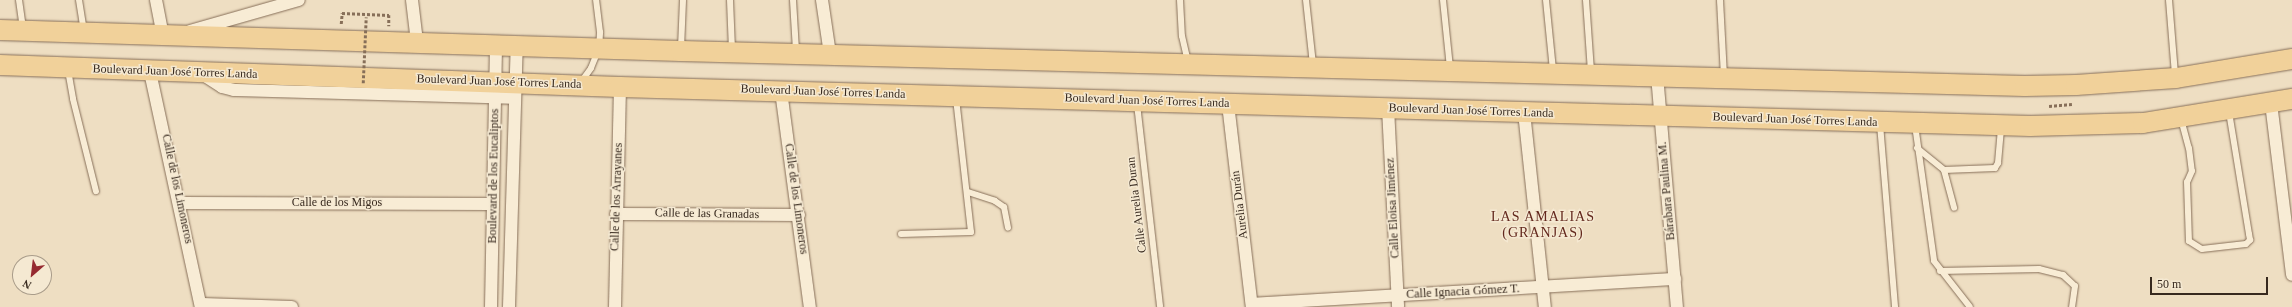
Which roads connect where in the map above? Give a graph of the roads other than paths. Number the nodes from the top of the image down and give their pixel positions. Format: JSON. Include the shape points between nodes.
{"nodes":[{"id":1,"x":19,"y":0,"type":"edge"},
{"id":2,"x":79,"y":0,"type":"edge"},
{"id":3,"x":156,"y":0,"type":"edge"},
{"id":4,"x":299,"y":0,"type":"edge"},
{"id":5,"x":412,"y":0,"type":"edge"},
{"id":6,"x":596,"y":0,"type":"edge"},
{"id":7,"x":683,"y":0,"type":"edge"},
{"id":8,"x":730,"y":0,"type":"edge"},
{"id":9,"x":793,"y":0,"type":"edge"},
{"id":10,"x":822,"y":0,"type":"edge"},
{"id":11,"x":1180,"y":0,"type":"edge"},
{"id":12,"x":1306,"y":0,"type":"edge"},
{"id":13,"x":1443,"y":0,"type":"edge"},
{"id":14,"x":1546,"y":0,"type":"edge"},
{"id":15,"x":1586,"y":0,"type":"edge"},
{"id":16,"x":1720,"y":0,"type":"edge"},
{"id":17,"x":2169,"y":0,"type":"edge"},
{"id":18,"x":0,"y":30,"type":"edge"},
{"id":19,"x":24,"y":31,"type":"junction"},
{"id":20,"x":85,"y":33,"type":"junction"},
{"id":21,"x":168,"y":35,"type":"junction"},
{"id":22,"x":417,"y":42,"type":"junction"},
{"id":23,"x":496,"y":44,"type":"junction"},
{"id":24,"x":517,"y":45,"type":"junction"},
{"id":25,"x":599,"y":48,"type":"junction"},
{"id":26,"x":680,"y":51,"type":"junction"},
{"id":27,"x":732,"y":52,"type":"junction"},
{"id":28,"x":796,"y":52,"type":"junction"},
{"id":29,"x":830,"y":54,"type":"junction"},
{"id":30,"x":2292,"y":58,"type":"edge"},
{"id":31,"x":1188,"y":63,"type":"junction"},
{"id":32,"x":0,"y":65,"type":"edge"},
{"id":33,"x":1313,"y":66,"type":"junction"},
{"id":34,"x":68,"y":68,"type":"junction"},
{"id":35,"x":1450,"y":69,"type":"junction"},
{"id":36,"x":150,"y":72,"type":"junction"},
{"id":37,"x":1554,"y":72,"type":"junction"},
{"id":38,"x":1591,"y":73,"type":"junction"},
{"id":39,"x":1657,"y":75,"type":"junction"},
{"id":40,"x":1724,"y":77,"type":"junction"},
{"id":41,"x":2176,"y":78,"type":"junction"},
{"id":42,"x":579,"y":85,"type":"junction"},
{"id":43,"x":620,"y":87,"type":"junction"},
{"id":44,"x":495,"y":89,"type":"junction"},
{"id":45,"x":516,"y":90,"type":"junction"},
{"id":46,"x":781,"y":91,"type":"junction"},
{"id":47,"x":956,"y":96,"type":"junction"},
{"id":48,"x":2292,"y":99,"type":"edge"},
{"id":49,"x":1136,"y":101,"type":"junction"},
{"id":50,"x":2271,"y":103,"type":"junction"},
{"id":51,"x":1228,"y":104,"type":"junction"},
{"id":52,"x":1388,"y":108,"type":"junction"},
{"id":53,"x":2229,"y":110,"type":"junction"},
{"id":54,"x":1524,"y":112,"type":"junction"},
{"id":55,"x":1660,"y":116,"type":"junction"},
{"id":56,"x":2180,"y":118,"type":"junction"},
{"id":57,"x":1880,"y":122,"type":"junction"},
{"id":58,"x":1915,"y":123,"type":"junction"},
{"id":59,"x":2001,"y":126,"type":"junction"},
{"id":60,"x":1917,"y":148,"type":"junction"},
{"id":61,"x":1944,"y":170,"type":"junction"},
{"id":62,"x":96,"y":191,"type":"dead end"},
{"id":63,"x":968,"y":192,"type":"junction"},
{"id":64,"x":180,"y":203,"type":"junction"},
{"id":65,"x":493,"y":204,"type":"junction"},
{"id":66,"x":1954,"y":208,"type":"dead end"},
{"id":67,"x":616,"y":214,"type":"junction"},
{"id":68,"x":799,"y":215,"type":"junction"},
{"id":69,"x":1008,"y":228,"type":"dead end"},
{"id":70,"x":901,"y":234,"type":"dead end"},
{"id":71,"x":2289,"y":241,"type":"edge"},
{"id":72,"x":1940,"y":271,"type":"junction"},
{"id":73,"x":2292,"y":275,"type":"edge"},
{"id":74,"x":1675,"y":279,"type":"junction"},
{"id":75,"x":1543,"y":288,"type":"junction"},
{"id":76,"x":1398,"y":302,"type":"edge"},
{"id":77,"x":201,"y":306,"type":"edge"},
{"id":78,"x":1252,"y":306,"type":"edge"},
{"id":79,"x":292,"y":307,"type":"edge"},
{"id":80,"x":491,"y":307,"type":"edge"},
{"id":81,"x":509,"y":307,"type":"edge"},
{"id":82,"x":615,"y":307,"type":"edge"},
{"id":83,"x":810,"y":307,"type":"edge"},
{"id":84,"x":1160,"y":307,"type":"edge"},
{"id":85,"x":1545,"y":307,"type":"edge"},
{"id":86,"x":1677,"y":307,"type":"edge"},
{"id":87,"x":1895,"y":307,"type":"edge"},
{"id":88,"x":1970,"y":307,"type":"edge"},
{"id":89,"x":2072,"y":307,"type":"edge"}],
"edges":[{"from":1,"to":19,"type":"lane"},
{"from":2,"to":20,"type":"lane"},
{"from":3,"to":21,"type":"street"},
{"from":4,"to":21,"type":"street"},
{"from":5,"to":22,"type":"street"},
{"from":6,"to":25,"type":"lane"},
{"from":7,"to":26,"type":"lane"},
{"from":8,"to":27,"type":"lane"},
{"from":9,"to":28,"type":"lane"},
{"from":10,"to":29,"type":"street"},
{"from":11,"to":31,"type":"lane","via":[[1182,36]]},
{"from":12,"to":33,"type":"lane"},
{"from":13,"to":35,"type":"lane"},
{"from":14,"to":37,"type":"lane"},
{"from":15,"to":38,"type":"lane"},
{"from":16,"to":40,"type":"lane"},
{"from":17,"to":41,"type":"lane"},
{"from":18,"to":19,"type":"main road"},
{"from":19,"to":20,"type":"main road"},
{"from":20,"to":21,"type":"main road"},
{"from":21,"to":22,"type":"main road"},
{"from":22,"to":23,"type":"main road"},
{"from":23,"to":24,"type":"main road"},
{"from":23,"to":44,"type":"street","name":"Boulevard de los Eucaliptos"},
{"from":24,"to":25,"type":"main road"},
{"from":24,"to":45,"type":"street","name":"Boulevard de los Eucaliptos"},
{"from":25,"to":26,"type":"main road"},
{"from":25,"to":42,"type":"lane","via":[[591,68]]},
{"from":26,"to":27,"type":"main road"},
{"from":27,"to":28,"type":"main road"},
{"from":28,"to":29,"type":"main road"},
{"from":29,"to":31,"type":"main road"},
{"from":30,"to":41,"type":"main road"},
{"from":31,"to":33,"type":"main road"},
{"from":32,"to":34,"type":"main road","name":"Boulevard Juan José Torres Landa"},
{"from":33,"to":35,"type":"main road"},
{"from":34,"to":36,"type":"main road","name":"Boulevard Juan José Torres Landa"},
{"from":34,"to":62,"type":"lane","via":[[73,99]]},
{"from":35,"to":37,"type":"main road"},
{"from":36,"to":44,"type":"main road","name":"Boulevard Juan José Torres Landa"},
{"from":36,"to":64,"type":"street","name":"Calle de los Limoneros"},
{"from":37,"to":38,"type":"main road"},
{"from":38,"to":39,"type":"main road"},
{"from":39,"to":40,"type":"main road"},
{"from":39,"to":55,"type":"street","name":"Bárabara Paulina M."},
{"from":40,"to":41,"type":"main road","via":[[2025,86]]},
{"from":42,"to":43,"type":"main road","name":"Boulevard Juan José Torres Landa"},
{"from":42,"to":45,"type":"main road","name":"Boulevard Juan José Torres Landa"},
{"from":43,"to":46,"type":"main road","name":"Boulevard Juan José Torres Landa"},
{"from":43,"to":67,"type":"street","name":"Calle de los Arrayanes"},
{"from":44,"to":45,"type":"main road","name":"Boulevard Juan José Torres Landa"},
{"from":44,"to":65,"type":"street","name":"Boulevard de los Eucaliptos"},
{"from":45,"to":81,"type":"street","name":"Boulevard de los Eucaliptos"},
{"from":46,"to":47,"type":"main road","name":"Boulevard Juan José Torres Landa"},
{"from":46,"to":68,"type":"street","name":"Calle de los Limoneros"},
{"from":47,"to":49,"type":"main road","name":"Boulevard Juan José Torres Landa"},
{"from":47,"to":63,"type":"lane"},
{"from":48,"to":50,"type":"main road","name":"Boulevard Juan José Torres Landa"},
{"from":49,"to":51,"type":"main road","name":"Boulevard Juan José Torres Landa"},
{"from":49,"to":84,"type":"lane","name":"Calle Aurelia Duran"},
{"from":50,"to":53,"type":"main road","name":"Boulevard Juan José Torres Landa"},
{"from":50,"to":71,"type":"street"},
{"from":51,"to":52,"type":"main road","name":"Boulevard Juan José Torres Landa"},
{"from":51,"to":78,"type":"street","name":"Aurelia Durán"},
{"from":52,"to":54,"type":"main road","name":"Boulevard Juan José Torres Landa"},
{"from":52,"to":76,"type":"street","name":"Calle Eloisa Jiménez"},
{"from":53,"to":56,"type":"main road","name":"Boulevard Juan José Torres Landa"},
{"from":53,"to":56,"type":"lane","via":[[2250,240],[2246,244],[2202,250],[2189,241],[2187,182],[2192,171],[2189,148]]},
{"from":54,"to":55,"type":"main road","name":"Boulevard Juan José Torres Landa"},
{"from":54,"to":75,"type":"street"},
{"from":55,"to":57,"type":"main road","name":"Boulevard Juan José Torres Landa"},
{"from":55,"to":74,"type":"street","name":"Bárabara Paulina M."},
{"from":56,"to":59,"type":"main road","name":"Boulevard Juan José Torres Landa","via":[[2096,126]]},
{"from":57,"to":58,"type":"main road","name":"Boulevard Juan José Torres Landa"},
{"from":57,"to":87,"type":"lane"},
{"from":58,"to":59,"type":"main road","name":"Boulevard Juan José Torres Landa"},
{"from":58,"to":60,"type":"lane"},
{"from":59,"to":61,"type":"lane","via":[[1998,166]]},
{"from":60,"to":61,"type":"lane"},
{"from":60,"to":72,"type":"lane","via":[[1934,260]]},
{"from":61,"to":66,"type":"lane"},
{"from":63,"to":69,"type":"lane","via":[[995,201],[1004,207]]},
{"from":63,"to":70,"type":"lane","via":[[971,232]]},
{"from":64,"to":65,"type":"street","name":"Calle de los Migos"},
{"from":64,"to":77,"type":"street","name":"Calle de los Limoneros"},
{"from":65,"to":80,"type":"street","name":"Boulevard de los Eucaliptos"},
{"from":67,"to":68,"type":"street","name":"Calle de las Granadas"},
{"from":67,"to":82,"type":"street","name":"Calle de los Arrayanes"},
{"from":68,"to":83,"type":"street","name":"Calle de los Limoneros"},
{"from":71,"to":73,"type":"street"},
{"from":72,"to":88,"type":"lane"},
{"from":72,"to":89,"type":"lane","via":[[2039,269],[2063,275],[2075,286]]},
{"from":74,"to":75,"type":"street","name":"Calle Ignacia Gómez T."},
{"from":74,"to":86,"type":"street","name":"Bárabara Paulina M."},
{"from":75,"to":76,"type":"street","name":"Calle Ignacia Gómez T."},
{"from":75,"to":85,"type":"street"},
{"from":76,"to":78,"type":"street","name":"Calle Ignacia Gómez T."},
{"from":77,"to":79,"type":"street"}]}
